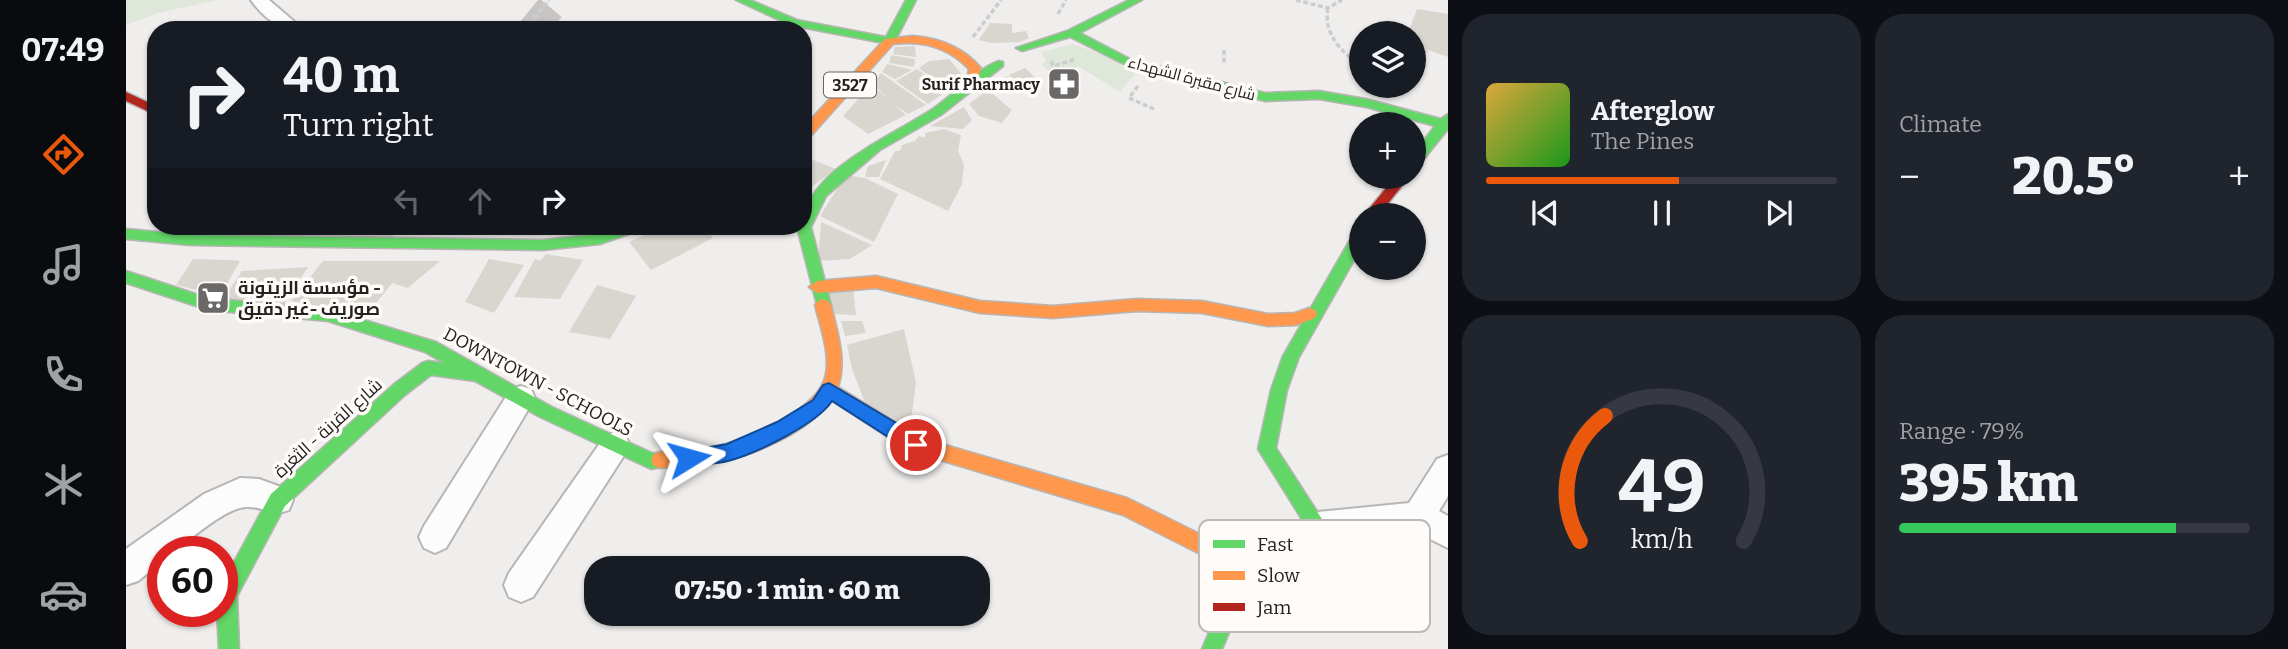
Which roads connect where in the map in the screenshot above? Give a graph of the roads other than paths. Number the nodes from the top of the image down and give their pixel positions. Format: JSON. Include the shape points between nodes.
{"nodes":[{"id":1,"x":260,"y":0,"type":"edge"},
{"id":2,"x":741,"y":0,"type":"edge"},
{"id":3,"x":911,"y":0,"type":"edge"},
{"id":4,"x":1137,"y":0,"type":"edge"},
{"id":5,"x":810,"y":11,"type":"dead end"},
{"id":6,"x":283,"y":21,"type":"edge"},
{"id":7,"x":789,"y":21,"type":"edge"},
{"id":8,"x":797,"y":21,"type":"edge"},
{"id":9,"x":899,"y":23,"type":"junction"},
{"id":10,"x":812,"y":26,"type":"edge"},
{"id":11,"x":1071,"y":33,"type":"junction"},
{"id":12,"x":889,"y":41,"type":"junction"},
{"id":13,"x":999,"y":64,"type":"junction"},
{"id":14,"x":972,"y":84,"type":"junction"},
{"id":15,"x":126,"y":96,"type":"edge"},
{"id":16,"x":147,"y":106,"type":"edge"},
{"id":17,"x":1446,"y":122,"type":"edge"},
{"id":18,"x":812,"y":125,"type":"edge"},
{"id":19,"x":812,"y":140,"type":"edge"},
{"id":20,"x":875,"y":147,"type":"junction"},
{"id":21,"x":818,"y":148,"type":"dead end"},
{"id":22,"x":1426,"y":148,"type":"edge"},
{"id":23,"x":840,"y":156,"type":"dead end"},
{"id":24,"x":1392,"y":189,"type":"edge"},
{"id":25,"x":1381,"y":203,"type":"edge"},
{"id":26,"x":812,"y":210,"type":"edge"},
{"id":27,"x":126,"y":234,"type":"edge"},
{"id":28,"x":611,"y":235,"type":"edge"},
{"id":29,"x":806,"y":235,"type":"edge"},
{"id":30,"x":1349,"y":254,"type":"edge"},
{"id":31,"x":126,"y":277,"type":"edge"},
{"id":32,"x":817,"y":286,"type":"junction"},
{"id":33,"x":1310,"y":314,"type":"junction"},
{"id":34,"x":400,"y":337,"type":"junction"},
{"id":35,"x":478,"y":374,"type":"junction"},
{"id":36,"x":399,"y":390,"type":"junction"},
{"id":37,"x":829,"y":390,"type":"junction"},
{"id":38,"x":521,"y":398,"type":"junction"},
{"id":39,"x":615,"y":445,"type":"junction"},
{"id":40,"x":1448,"y":469,"type":"edge"},
{"id":41,"x":278,"y":500,"type":"junction"},
{"id":42,"x":1418,"y":517,"type":"junction"},
{"id":43,"x":1313,"y":520,"type":"edge"},
{"id":44,"x":1388,"y":520,"type":"edge"},
{"id":45,"x":1424,"y":520,"type":"edge"},
{"id":46,"x":1430,"y":523,"type":"edge"},
{"id":47,"x":1448,"y":533,"type":"edge"},
{"id":48,"x":435,"y":537,"type":"dead end"},
{"id":49,"x":1199,"y":541,"type":"edge"},
{"id":50,"x":126,"y":569,"type":"edge"},
{"id":51,"x":521,"y":585,"type":"dead end"},
{"id":52,"x":1219,"y":632,"type":"edge"},
{"id":53,"x":229,"y":649,"type":"edge"},
{"id":54,"x":1212,"y":649,"type":"edge"}],
"edges":[{"from":1,"to":6,"type":"street"},
{"from":2,"to":7,"type":"main road"},
{"from":3,"to":9,"type":"main road","number":"3527"},
{"from":4,"to":11,"type":"main road"},
{"from":5,"to":8,"type":"main road"},
{"from":9,"to":12,"type":"main road","number":"3527"},
{"from":9,"to":13,"type":"main road","via":[[983,50]]},
{"from":10,"to":12,"type":"main road"},
{"from":11,"to":13,"type":"main road","via":[[1012,49],[1013,61]]},
{"from":11,"to":17,"type":"main road","name":"شارع مقبرة الشهداء","via":[[1126,61],[1265,97],[1319,95]]},
{"from":12,"to":14,"type":"main road","via":[[911,39],[959,52],[975,68]]},
{"from":12,"to":18,"type":"main road","number":"3527"},
{"from":13,"to":14,"type":"main road"},
{"from":14,"to":20,"type":"main road","via":[[937,112]]},
{"from":15,"to":16,"type":"main road"},
{"from":17,"to":22,"type":"main road"},
{"from":19,"to":21,"type":"main road","number":"3527"},
{"from":20,"to":23,"type":"main road","via":[[862,154]]},
{"from":20,"to":26,"type":"main road","via":[[820,193]]},
{"from":24,"to":25,"type":"main road"},
{"from":27,"to":28,"type":"main road","via":[[190,240],[543,245]]},
{"from":29,"to":32,"type":"main road"},
{"from":30,"to":33,"type":"main road"},
{"from":31,"to":34,"type":"main road","name":"DOWNTOWN - SCHOOLS","via":[[208,304],[328,315]]},
{"from":32,"to":33,"type":"main road","via":[[876,282],[980,307],[1053,312],[1138,305],[1202,307],[1268,320]]},
{"from":32,"to":37,"type":"main road","via":[[831,338],[834,375]]},
{"from":33,"to":43,"type":"main road","via":[[1279,382],[1267,449]]},
{"from":34,"to":35,"type":"main road","name":"DOWNTOWN - SCHOOLS","via":[[430,347]]},
{"from":34,"to":36,"type":"main road","via":[[406,361]]},
{"from":35,"to":36,"type":"main road","name":"شارع القرنة - الثغرة","via":[[428,368]]},
{"from":35,"to":38,"type":"main road","name":"DOWNTOWN - SCHOOLS"},
{"from":36,"to":41,"type":"main road","name":"شارع القرنة - الثغرة"},
{"from":37,"to":39,"type":"main road","name":"DOWNTOWN - SCHOOLS","via":[[819,405],[783,428],[728,452],[651,461]]},
{"from":37,"to":49,"type":"main road","via":[[916,445],[1127,507]]},
{"from":38,"to":39,"type":"main road","name":"DOWNTOWN - SCHOOLS"},
{"from":38,"to":48,"type":"street"},
{"from":39,"to":51,"type":"street"},
{"from":40,"to":42,"type":"street"},
{"from":41,"to":50,"type":"street","via":[[255,492],[235,494]]},
{"from":41,"to":53,"type":"main road","name":"شارع القرنة - الثغرة","via":[[227,595]]},
{"from":42,"to":44,"type":"street"},
{"from":42,"to":45,"type":"street"},
{"from":46,"to":47,"type":"street"},
{"from":52,"to":54,"type":"main road"}]}
